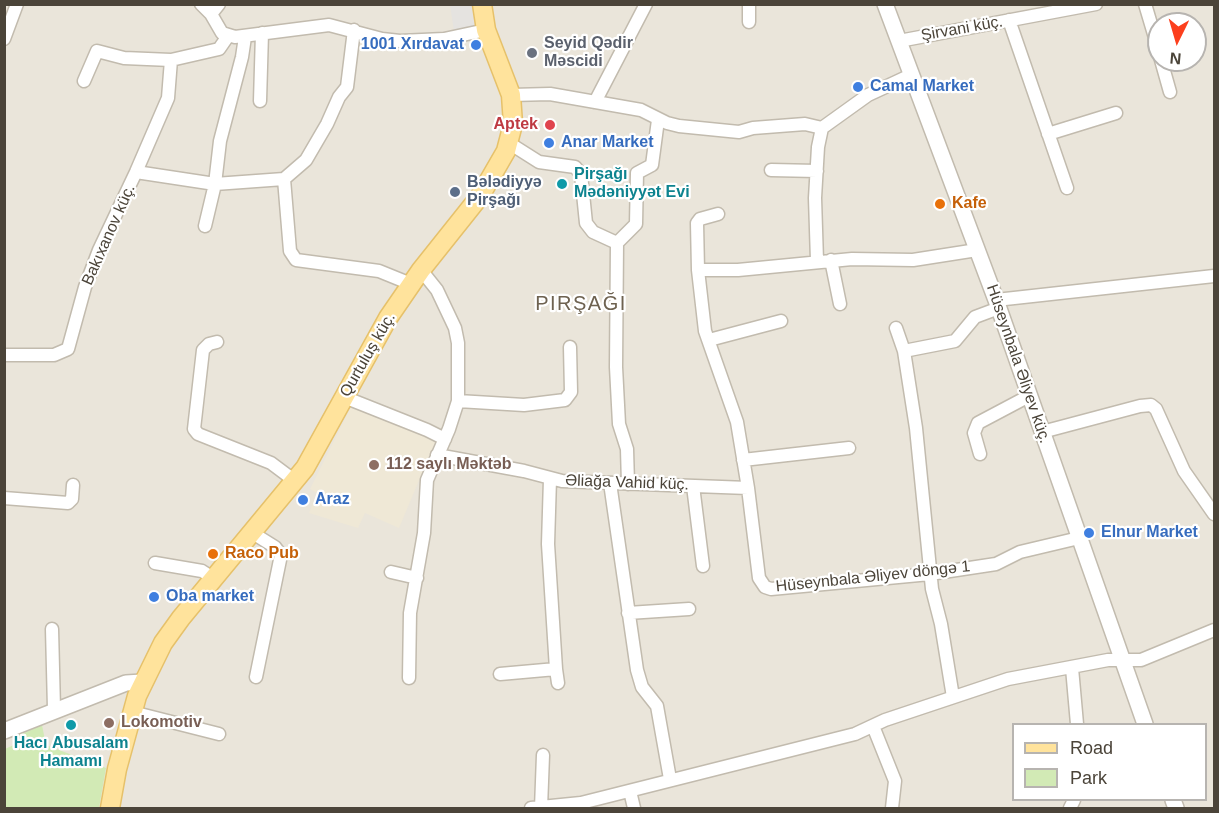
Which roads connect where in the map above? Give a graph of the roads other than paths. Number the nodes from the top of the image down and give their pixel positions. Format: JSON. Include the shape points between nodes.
{"nodes":[{"id":1,"x":17,"y":4,"type":"edge"},
{"id":2,"x":201,"y":4,"type":"edge"},
{"id":3,"x":482,"y":4,"type":"edge"},
{"id":4,"x":646,"y":4,"type":"edge"},
{"id":5,"x":749,"y":4,"type":"edge"},
{"id":6,"x":885,"y":4,"type":"edge"},
{"id":7,"x":1096,"y":4,"type":"edge"},
{"id":8,"x":215,"y":9,"type":"edge"},
{"id":9,"x":1009,"y":20,"type":"junction"},
{"id":10,"x":749,"y":22,"type":"dead end"},
{"id":11,"x":354,"y":30,"type":"junction"},
{"id":12,"x":486,"y":30,"type":"junction"},
{"id":13,"x":262,"y":33,"type":"junction"},
{"id":14,"x":228,"y":36,"type":"junction"},
{"id":15,"x":245,"y":37,"type":"junction"},
{"id":16,"x":4,"y":39,"type":"edge"},
{"id":17,"x":899,"y":41,"type":"junction"},
{"id":18,"x":171,"y":60,"type":"junction"},
{"id":19,"x":1164,"y":72,"type":"edge"},
{"id":20,"x":911,"y":75,"type":"junction"},
{"id":21,"x":84,"y":81,"type":"dead end"},
{"id":22,"x":1170,"y":92,"type":"dead end"},
{"id":23,"x":511,"y":95,"type":"junction"},
{"id":24,"x":260,"y":101,"type":"dead end"},
{"id":25,"x":595,"y":102,"type":"junction"},
{"id":26,"x":1116,"y":113,"type":"dead end"},
{"id":27,"x":658,"y":120,"type":"junction"},
{"id":28,"x":822,"y":128,"type":"junction"},
{"id":29,"x":1048,"y":134,"type":"junction"},
{"id":30,"x":508,"y":143,"type":"junction"},
{"id":31,"x":771,"y":170,"type":"dead end"},
{"id":32,"x":817,"y":171,"type":"junction"},
{"id":33,"x":136,"y":172,"type":"junction"},
{"id":34,"x":284,"y":179,"type":"junction"},
{"id":35,"x":215,"y":184,"type":"junction"},
{"id":36,"x":1067,"y":188,"type":"dead end"},
{"id":37,"x":718,"y":214,"type":"dead end"},
{"id":38,"x":205,"y":226,"type":"dead end"},
{"id":39,"x":617,"y":243,"type":"junction"},
{"id":40,"x":977,"y":250,"type":"junction"},
{"id":41,"x":831,"y":260,"type":"junction"},
{"id":42,"x":817,"y":261,"type":"junction"},
{"id":43,"x":698,"y":270,"type":"junction"},
{"id":44,"x":1215,"y":276,"type":"edge"},
{"id":45,"x":416,"y":277,"type":"junction"},
{"id":46,"x":840,"y":304,"type":"dead end"},
{"id":47,"x":997,"y":304,"type":"junction"},
{"id":48,"x":781,"y":321,"type":"dead end"},
{"id":49,"x":896,"y":328,"type":"dead end"},
{"id":50,"x":709,"y":340,"type":"junction"},
{"id":51,"x":217,"y":342,"type":"dead end"},
{"id":52,"x":570,"y":347,"type":"dead end"},
{"id":53,"x":904,"y":351,"type":"junction"},
{"id":54,"x":4,"y":355,"type":"edge"},
{"id":55,"x":1029,"y":396,"type":"junction"},
{"id":56,"x":344,"y":397,"type":"junction"},
{"id":57,"x":458,"y":401,"type":"junction"},
{"id":58,"x":1042,"y":432,"type":"junction"},
{"id":59,"x":445,"y":440,"type":"junction"},
{"id":60,"x":849,"y":448,"type":"dead end"},
{"id":61,"x":980,"y":454,"type":"dead end"},
{"id":62,"x":437,"y":455,"type":"junction"},
{"id":63,"x":743,"y":460,"type":"junction"},
{"id":64,"x":550,"y":479,"type":"junction"},
{"id":65,"x":295,"y":481,"type":"junction"},
{"id":66,"x":610,"y":483,"type":"junction"},
{"id":67,"x":628,"y":484,"type":"junction"},
{"id":68,"x":73,"y":485,"type":"dead end"},
{"id":69,"x":693,"y":486,"type":"junction"},
{"id":70,"x":748,"y":488,"type":"junction"},
{"id":71,"x":4,"y":498,"type":"edge"},
{"id":72,"x":1215,"y":514,"type":"edge"},
{"id":73,"x":251,"y":532,"type":"junction"},
{"id":74,"x":1079,"y":538,"type":"junction"},
{"id":75,"x":155,"y":563,"type":"dead end"},
{"id":76,"x":703,"y":566,"type":"dead end"},
{"id":77,"x":391,"y":572,"type":"dead end"},
{"id":78,"x":930,"y":574,"type":"junction"},
{"id":79,"x":213,"y":578,"type":"junction"},
{"id":80,"x":417,"y":578,"type":"junction"},
{"id":81,"x":689,"y":609,"type":"dead end"},
{"id":82,"x":628,"y":613,"type":"junction"},
{"id":83,"x":52,"y":629,"type":"dead end"},
{"id":84,"x":1215,"y":630,"type":"edge"},
{"id":85,"x":1122,"y":659,"type":"junction"},
{"id":86,"x":1072,"y":668,"type":"junction"},
{"id":87,"x":556,"y":669,"type":"junction"},
{"id":88,"x":500,"y":674,"type":"dead end"},
{"id":89,"x":256,"y":677,"type":"dead end"},
{"id":90,"x":409,"y":678,"type":"dead end"},
{"id":91,"x":142,"y":682,"type":"junction"},
{"id":92,"x":558,"y":683,"type":"dead end"},
{"id":93,"x":953,"y":697,"type":"junction"},
{"id":94,"x":54,"y":709,"type":"junction"},
{"id":95,"x":132,"y":712,"type":"junction"},
{"id":96,"x":1077,"y":723,"type":"edge"},
{"id":97,"x":1145,"y":723,"type":"edge"},
{"id":98,"x":873,"y":726,"type":"junction"},
{"id":99,"x":4,"y":731,"type":"edge"},
{"id":100,"x":219,"y":734,"type":"dead end"},
{"id":101,"x":543,"y":755,"type":"dead end"},
{"id":102,"x":670,"y":779,"type":"junction"},
{"id":103,"x":630,"y":790,"type":"junction"},
{"id":104,"x":110,"y":808,"type":"edge"},
{"id":105,"x":531,"y":808,"type":"edge"},
{"id":106,"x":542,"y":808,"type":"edge"},
{"id":107,"x":634,"y":808,"type":"edge"},
{"id":108,"x":892,"y":808,"type":"edge"}],
"edges":[{"from":1,"to":16,"type":"street"},
{"from":2,"to":8,"type":"street"},
{"from":3,"to":12,"type":"main road","name":"Qurtuluş küç."},
{"from":4,"to":25,"type":"street"},
{"from":5,"to":10,"type":"street"},
{"from":6,"to":17,"type":"street","name":"Hüseynbala Əliyev küç."},
{"from":7,"to":9,"type":"street","name":"Şirvani küç."},
{"from":8,"to":14,"type":"street","via":[[218,29]]},
{"from":9,"to":17,"type":"street","name":"Şirvani küç."},
{"from":9,"to":29,"type":"street"},
{"from":11,"to":12,"type":"street","via":[[382,39],[422,42]]},
{"from":11,"to":13,"type":"street","via":[[329,25]]},
{"from":11,"to":34,"type":"street","via":[[347,87],[306,160]]},
{"from":12,"to":23,"type":"main road","name":"Qurtuluş küç."},
{"from":13,"to":15,"type":"street"},
{"from":13,"to":24,"type":"street"},
{"from":14,"to":15,"type":"street"},
{"from":14,"to":18,"type":"street","via":[[219,49]]},
{"from":15,"to":35,"type":"street","via":[[220,141]]},
{"from":17,"to":20,"type":"street","name":"Hüseynbala Əliyev küç."},
{"from":18,"to":21,"type":"street","via":[[124,58],[97,51]]},
{"from":18,"to":33,"type":"street","name":"Bakıxanov küç.","via":[[168,98]]},
{"from":19,"to":22,"type":"street"},
{"from":20,"to":28,"type":"street","via":[[868,95]]},
{"from":20,"to":40,"type":"street","name":"Hüseynbala Əliyev küç."},
{"from":23,"to":25,"type":"street","via":[[550,94]]},
{"from":23,"to":30,"type":"main road","name":"Qurtuluş küç.","via":[[513,124]]},
{"from":25,"to":27,"type":"street","via":[[641,110]]},
{"from":26,"to":29,"type":"street"},
{"from":27,"to":28,"type":"street","via":[[730,133],[805,124]]},
{"from":27,"to":39,"type":"street","via":[[652,165],[637,173],[636,224]]},
{"from":28,"to":32,"type":"street"},
{"from":29,"to":36,"type":"street"},
{"from":30,"to":39,"type":"street","via":[[539,162],[575,167],[581,174],[586,223],[593,232]]},
{"from":30,"to":45,"type":"main road","name":"Qurtuluş küç.","via":[[480,196]]},
{"from":31,"to":32,"type":"street"},
{"from":32,"to":42,"type":"street"},
{"from":33,"to":35,"type":"street"},
{"from":33,"to":54,"type":"street","name":"Bakıxanov küç.","via":[[95,259],[68,349],[54,355]]},
{"from":34,"to":35,"type":"street"},
{"from":34,"to":45,"type":"street","via":[[290,251],[296,260]]},
{"from":35,"to":38,"type":"street"},
{"from":37,"to":43,"type":"street","name":"Hüseynbala Əliyev döngə 1","via":[[697,223]]},
{"from":39,"to":67,"type":"street","via":[[616,367]]},
{"from":40,"to":41,"type":"street","via":[[904,261]]},
{"from":40,"to":47,"type":"street","name":"Hüseynbala Əliyev küç."},
{"from":41,"to":42,"type":"street"},
{"from":41,"to":46,"type":"street"},
{"from":42,"to":43,"type":"street","via":[[738,270]]},
{"from":43,"to":50,"type":"street","name":"Hüseynbala Əliyev döngə 1","via":[[699,297]]},
{"from":44,"to":47,"type":"street"},
{"from":45,"to":56,"type":"main road","name":"Qurtuluş küç."},
{"from":45,"to":57,"type":"street","via":[[437,290],[455,328]]},
{"from":47,"to":53,"type":"street","via":[[975,317],[955,341]]},
{"from":47,"to":55,"type":"street","name":"Hüseynbala Əliyev küç."},
{"from":48,"to":50,"type":"street"},
{"from":49,"to":53,"type":"street"},
{"from":50,"to":63,"type":"street","name":"Hüseynbala Əliyev döngə 1","via":[[732,404]]},
{"from":51,"to":65,"type":"street","via":[[203,350],[194,429],[271,463]]},
{"from":52,"to":57,"type":"street","via":[[570,392],[565,400],[524,405]]},
{"from":53,"to":78,"type":"street","via":[[916,428]]},
{"from":55,"to":58,"type":"street","name":"Hüseynbala Əliyev küç."},
{"from":55,"to":61,"type":"street","via":[[978,423],[974,433]]},
{"from":56,"to":59,"type":"street"},
{"from":56,"to":65,"type":"main road","name":"Qurtuluş küç."},
{"from":57,"to":59,"type":"street"},
{"from":58,"to":72,"type":"street","via":[[1151,405],[1184,471]]},
{"from":58,"to":74,"type":"street","name":"Hüseynbala Əliyev küç."},
{"from":59,"to":62,"type":"street"},
{"from":60,"to":63,"type":"street"},
{"from":62,"to":64,"type":"street","name":"Əliağa Vahid küç."},
{"from":62,"to":80,"type":"street","via":[[426,487]]},
{"from":63,"to":70,"type":"street","name":"Hüseynbala Əliyev döngə 1"},
{"from":64,"to":66,"type":"street","name":"Əliağa Vahid küç."},
{"from":64,"to":87,"type":"street","via":[[548,544]]},
{"from":65,"to":73,"type":"main road","name":"Qurtuluş küç."},
{"from":66,"to":67,"type":"street","name":"Əliağa Vahid küç."},
{"from":66,"to":82,"type":"street"},
{"from":67,"to":69,"type":"street","name":"Əliağa Vahid küç."},
{"from":68,"to":71,"type":"street","via":[[68,503]]},
{"from":69,"to":70,"type":"street","name":"Əliağa Vahid küç."},
{"from":69,"to":76,"type":"street"},
{"from":70,"to":78,"type":"street","name":"Hüseynbala Əliyev döngə 1","via":[[759,578],[765,587]]},
{"from":73,"to":79,"type":"main road","name":"Qurtuluş küç."},
{"from":73,"to":89,"type":"street","via":[[276,547],[281,555]]},
{"from":74,"to":78,"type":"street","name":"Hüseynbala Əliyev döngə 1","via":[[1020,552],[985,566]]},
{"from":74,"to":85,"type":"street","name":"Hüseynbala Əliyev küç."},
{"from":75,"to":79,"type":"street","via":[[202,571]]},
{"from":77,"to":80,"type":"street"},
{"from":78,"to":93,"type":"street"},
{"from":79,"to":91,"type":"main road","name":"Qurtuluş küç.","via":[[163,643]]},
{"from":80,"to":90,"type":"street","via":[[410,613]]},
{"from":81,"to":82,"type":"street"},
{"from":82,"to":102,"type":"street","via":[[642,687],[657,706]]},
{"from":83,"to":94,"type":"street"},
{"from":84,"to":85,"type":"street","via":[[1148,657]]},
{"from":85,"to":86,"type":"street"},
{"from":85,"to":97,"type":"street","name":"Hüseynbala Əliyev küç."},
{"from":86,"to":93,"type":"street","via":[[1008,679]]},
{"from":86,"to":96,"type":"street"},
{"from":87,"to":88,"type":"street"},
{"from":87,"to":92,"type":"street"},
{"from":91,"to":94,"type":"street","via":[[126,683]]},
{"from":91,"to":95,"type":"main road","name":"Qurtuluş küç."},
{"from":93,"to":98,"type":"street"},
{"from":94,"to":99,"type":"street"},
{"from":95,"to":100,"type":"street"},
{"from":95,"to":104,"type":"main road","name":"Qurtuluş küç."},
{"from":98,"to":102,"type":"street","via":[[855,734]]},
{"from":98,"to":108,"type":"street","via":[[895,782]]},
{"from":101,"to":106,"type":"street"},
{"from":102,"to":103,"type":"street"},
{"from":103,"to":106,"type":"street"},
{"from":103,"to":107,"type":"street"},
{"from":105,"to":106,"type":"street"}]}
